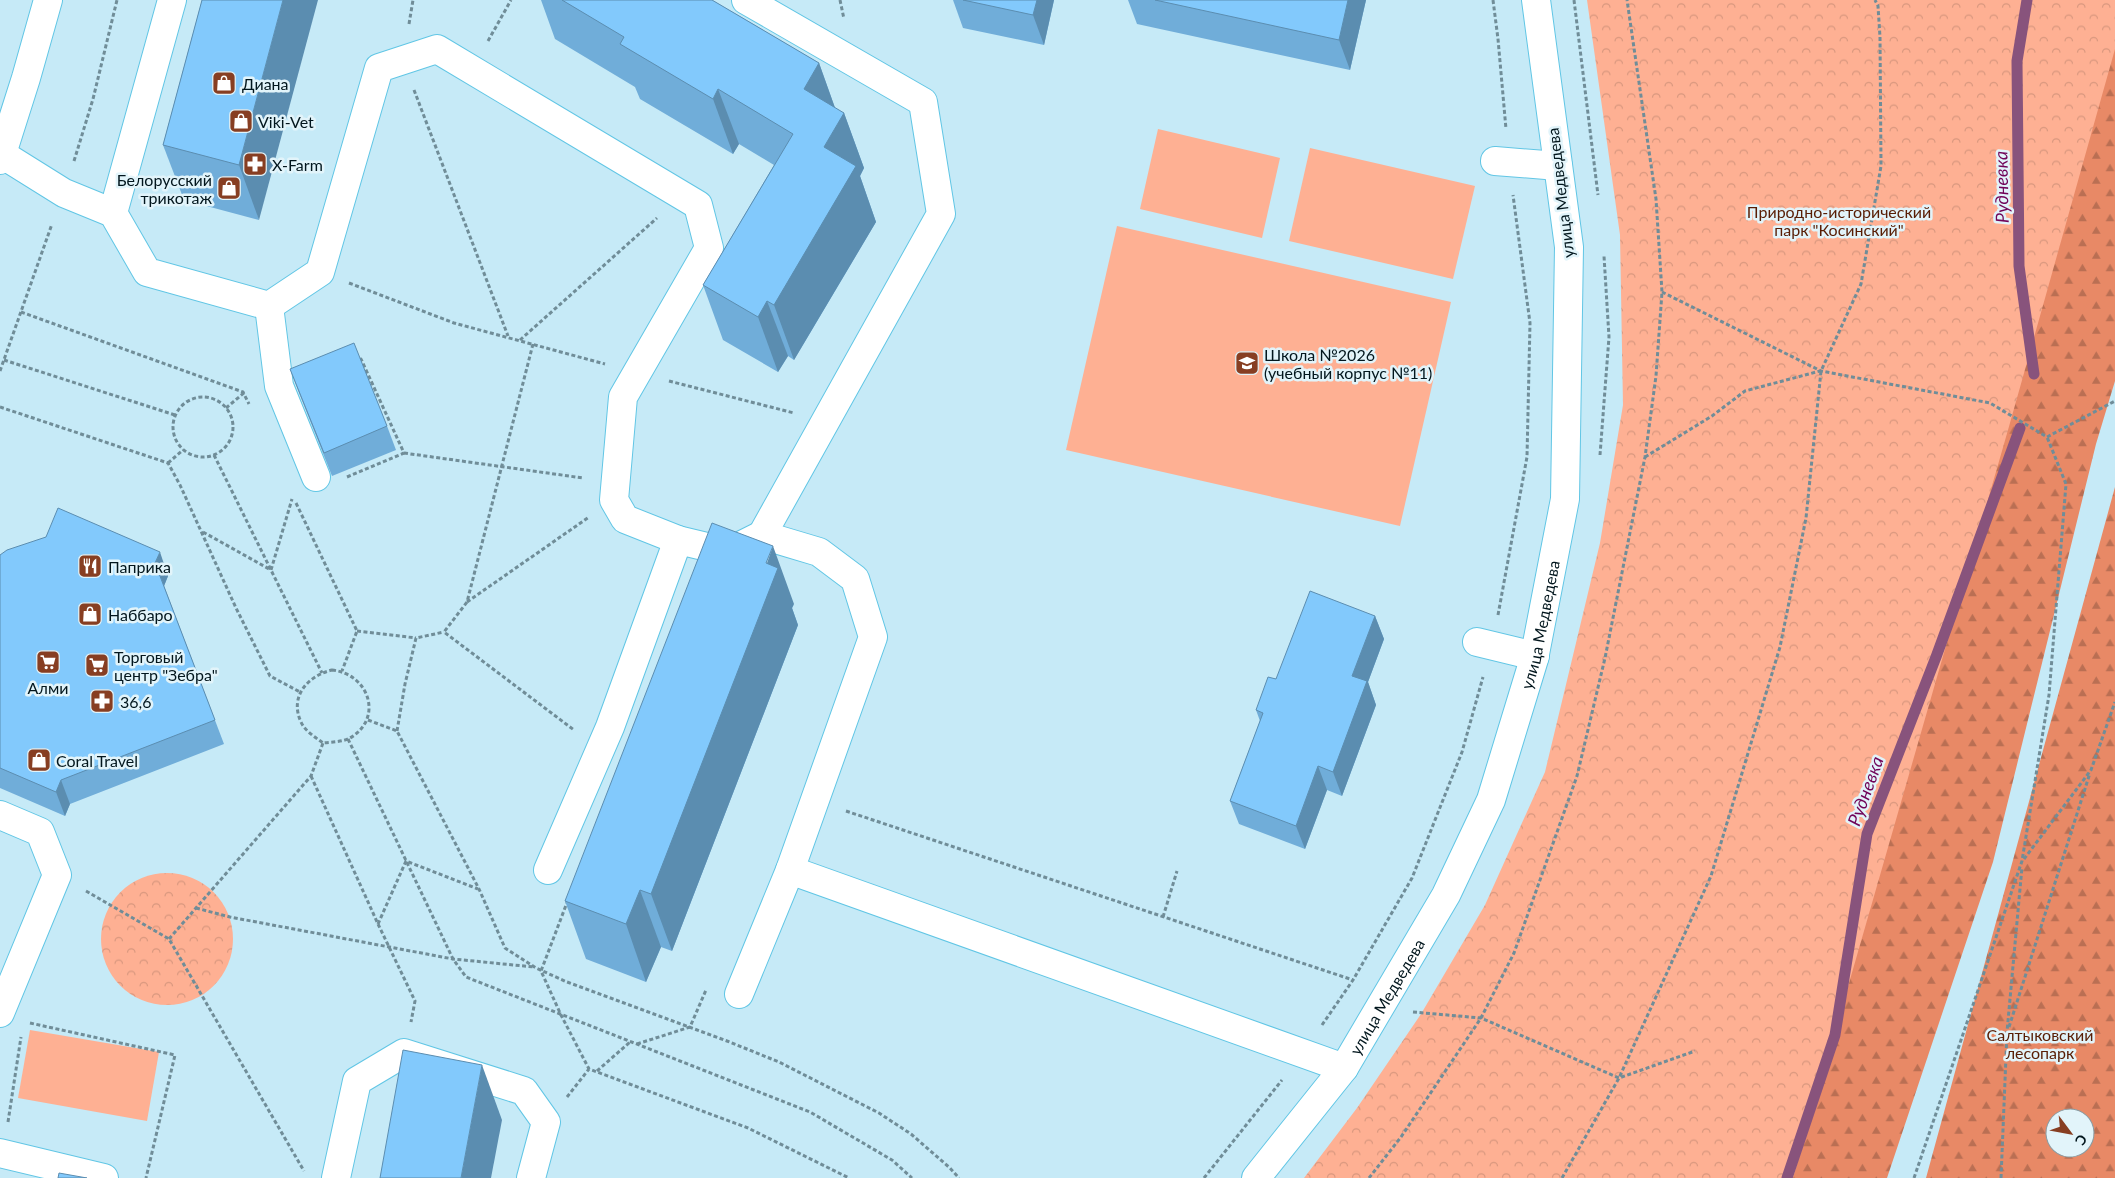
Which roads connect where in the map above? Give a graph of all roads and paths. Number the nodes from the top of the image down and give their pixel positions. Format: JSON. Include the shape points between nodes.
{"nodes":[{"id":1,"x":48,"y":0,"type":"edge"},
{"id":2,"x":172,"y":0,"type":"edge"},
{"id":3,"x":511,"y":0,"type":"edge"},
{"id":4,"x":746,"y":0,"type":"edge"},
{"id":5,"x":1493,"y":0,"type":"edge"},
{"id":6,"x":1536,"y":0,"type":"edge"},
{"id":7,"x":1627,"y":0,"type":"edge"},
{"id":8,"x":1877,"y":0,"type":"edge"},
{"id":9,"x":402,"y":60,"type":"junction"},
{"id":10,"x":471,"y":70,"type":"junction"},
{"id":11,"x":1,"y":156,"type":"edge"},
{"id":12,"x":1502,"y":162,"type":"junction"},
{"id":13,"x":1558,"y":166,"type":"junction"},
{"id":14,"x":682,"y":196,"type":"junction"},
{"id":15,"x":113,"y":213,"type":"junction"},
{"id":16,"x":320,"y":272,"type":"junction"},
{"id":17,"x":1662,"y":292,"type":"junction"},
{"id":18,"x":269,"y":306,"type":"junction"},
{"id":19,"x":21,"y":312,"type":"dead end"},
{"id":20,"x":508,"y":337,"type":"junction"},
{"id":21,"x":519,"y":340,"type":"junction"},
{"id":22,"x":533,"y":344,"type":"junction"},
{"id":23,"x":4,"y":360,"type":"dead end"},
{"id":24,"x":352,"y":363,"type":"edge"},
{"id":25,"x":1821,"y":371,"type":"junction"},
{"id":26,"x":637,"y":372,"type":"junction"},
{"id":27,"x":280,"y":391,"type":"junction"},
{"id":28,"x":243,"y":392,"type":"junction"},
{"id":29,"x":2115,"y":401,"type":"edge"},
{"id":30,"x":0,"y":408,"type":"edge"},
{"id":31,"x":226,"y":408,"type":"junction"},
{"id":32,"x":251,"y":410,"type":"dead end"},
{"id":33,"x":175,"y":415,"type":"junction"},
{"id":34,"x":826,"y":421,"type":"junction"},
{"id":35,"x":2047,"y":437,"type":"junction"},
{"id":36,"x":183,"y":450,"type":"junction"},
{"id":37,"x":404,"y":453,"type":"junction"},
{"id":38,"x":214,"y":455,"type":"junction"},
{"id":39,"x":1645,"y":457,"type":"junction"},
{"id":40,"x":168,"y":463,"type":"junction"},
{"id":41,"x":503,"y":467,"type":"junction"},
{"id":42,"x":316,"y":477,"type":"joint"},
{"id":43,"x":615,"y":491,"type":"junction"},
{"id":44,"x":202,"y":532,"type":"junction"},
{"id":45,"x":762,"y":535,"type":"junction"},
{"id":46,"x":678,"y":540,"type":"junction"},
{"id":47,"x":271,"y":570,"type":"junction"},
{"id":48,"x":467,"y":602,"type":"junction"},
{"id":49,"x":357,"y":631,"type":"junction"},
{"id":50,"x":444,"y":632,"type":"junction"},
{"id":51,"x":416,"y":638,"type":"junction"},
{"id":52,"x":1484,"y":644,"type":"junction"},
{"id":53,"x":1535,"y":656,"type":"junction"},
{"id":54,"x":342,"y":671,"type":"junction"},
{"id":55,"x":322,"y":673,"type":"junction"},
{"id":56,"x":300,"y":692,"type":"junction"},
{"id":57,"x":2115,"y":702,"type":"edge"},
{"id":58,"x":368,"y":720,"type":"junction"},
{"id":59,"x":397,"y":731,"type":"junction"},
{"id":60,"x":348,"y":739,"type":"junction"},
{"id":61,"x":323,"y":743,"type":"junction"},
{"id":62,"x":599,"y":749,"type":"junction"},
{"id":63,"x":2091,"y":770,"type":"junction"},
{"id":64,"x":311,"y":776,"type":"junction"},
{"id":65,"x":815,"y":801,"type":"junction"},
{"id":66,"x":0,"y":815,"type":"edge"},
{"id":67,"x":406,"y":861,"type":"junction"},
{"id":68,"x":2022,"y":861,"type":"junction"},
{"id":69,"x":548,"y":870,"type":"joint"},
{"id":70,"x":790,"y":870,"type":"junction"},
{"id":71,"x":1177,"y":871,"type":"dead end"},
{"id":72,"x":57,"y":875,"type":"junction"},
{"id":73,"x":479,"y":889,"type":"junction"},
{"id":74,"x":196,"y":908,"type":"junction"},
{"id":75,"x":1163,"y":917,"type":"junction"},
{"id":76,"x":378,"y":924,"type":"junction"},
{"id":77,"x":169,"y":939,"type":"junction"},
{"id":78,"x":389,"y":947,"type":"junction"},
{"id":79,"x":453,"y":959,"type":"junction"},
{"id":80,"x":535,"y":968,"type":"junction"},
{"id":81,"x":541,"y":971,"type":"junction"},
{"id":82,"x":1352,"y":980,"type":"junction"},
{"id":83,"x":739,"y":994,"type":"joint"},
{"id":84,"x":1406,"y":1010,"type":"dead end"},
{"id":85,"x":561,"y":1015,"type":"junction"},
{"id":86,"x":12,"y":1018,"type":"edge"},
{"id":87,"x":1480,"y":1018,"type":"junction"},
{"id":88,"x":690,"y":1028,"type":"junction"},
{"id":89,"x":22,"y":1032,"type":"dead end"},
{"id":90,"x":2007,"y":1032,"type":"junction"},
{"id":91,"x":630,"y":1042,"type":"junction"},
{"id":92,"x":636,"y":1044,"type":"junction"},
{"id":93,"x":1695,"y":1051,"type":"dead end"},
{"id":94,"x":404,"y":1053,"type":"junction"},
{"id":95,"x":1303,"y":1054,"type":"junction"},
{"id":96,"x":1344,"y":1068,"type":"junction"},
{"id":97,"x":590,"y":1069,"type":"junction"},
{"id":98,"x":597,"y":1071,"type":"junction"},
{"id":99,"x":1619,"y":1078,"type":"junction"},
{"id":100,"x":546,"y":1122,"type":"junction"},
{"id":101,"x":1,"y":1154,"type":"edge"},
{"id":102,"x":104,"y":1178,"type":"edge"},
{"id":103,"x":146,"y":1178,"type":"edge"},
{"id":104,"x":308,"y":1178,"type":"edge"},
{"id":105,"x":336,"y":1178,"type":"edge"},
{"id":106,"x":531,"y":1178,"type":"edge"},
{"id":107,"x":849,"y":1178,"type":"edge"},
{"id":108,"x":912,"y":1178,"type":"edge"},
{"id":109,"x":959,"y":1178,"type":"edge"},
{"id":110,"x":1204,"y":1178,"type":"edge"},
{"id":111,"x":1256,"y":1178,"type":"edge"},
{"id":112,"x":1369,"y":1178,"type":"edge"},
{"id":113,"x":1562,"y":1178,"type":"edge"},
{"id":114,"x":1914,"y":1178,"type":"edge"},
{"id":115,"x":2001,"y":1178,"type":"edge"}],
"edges":[{"from":1,"to":11,"type":"street"},
{"from":2,"to":15,"type":"street"},
{"from":3,"to":10,"type":"path"},
{"from":4,"to":34,"type":"street","via":[[923,102],[941,214]]},
{"from":5,"to":12,"type":"path","via":[[1498,40]]},
{"from":6,"to":13,"type":"street","name":"улица Медведева"},
{"from":7,"to":17,"type":"path","via":[[1656,199]]},
{"from":8,"to":25,"type":"path","via":[[1881,166],[1861,284]]},
{"from":9,"to":10,"type":"street","via":[[436,49]]},
{"from":9,"to":16,"type":"street","via":[[379,68]]},
{"from":9,"to":20,"type":"path"},
{"from":10,"to":14,"type":"street"},
{"from":11,"to":15,"type":"street","via":[[64,193]]},
{"from":12,"to":13,"type":"street"},
{"from":12,"to":52,"type":"path","via":[[1530,323],[1527,457]]},
{"from":13,"to":53,"type":"street","name":"улица Медведева","via":[[1569,247],[1566,499]]},
{"from":14,"to":21,"type":"path"},
{"from":14,"to":26,"type":"street","via":[[698,205],[709,248]]},
{"from":15,"to":18,"type":"street","via":[[147,272]]},
{"from":16,"to":18,"type":"street"},
{"from":16,"to":20,"type":"path","via":[[454,322]]},
{"from":17,"to":25,"type":"path"},
{"from":17,"to":39,"type":"path","via":[[1656,376]]},
{"from":18,"to":27,"type":"street"},
{"from":19,"to":28,"type":"path"},
{"from":20,"to":21,"type":"path"},
{"from":21,"to":22,"type":"path"},
{"from":22,"to":26,"type":"path"},
{"from":22,"to":41,"type":"path"},
{"from":23,"to":33,"type":"path"},
{"from":24,"to":37,"type":"path","via":[[361,359]]},
{"from":25,"to":35,"type":"path","via":[[1990,403]]},
{"from":25,"to":39,"type":"path","via":[[1745,391],[1712,416]]},
{"from":25,"to":99,"type":"path","via":[[1806,518],[1780,647],[1711,876]]},
{"from":26,"to":34,"type":"path"},
{"from":26,"to":43,"type":"street","via":[[623,397]]},
{"from":27,"to":28,"type":"path"},
{"from":27,"to":42,"type":"street"},
{"from":28,"to":31,"type":"path"},
{"from":28,"to":32,"type":"path"},
{"from":29,"to":35,"type":"path"},
{"from":30,"to":40,"type":"path"},
{"from":31,"to":33,"type":"path","via":[[215,400],[196,397],[187,401]]},
{"from":31,"to":38,"type":"path","via":[[232,433]]},
{"from":33,"to":36,"type":"path","via":[[173,434]]},
{"from":34,"to":45,"type":"street"},
{"from":35,"to":68,"type":"path","via":[[2066,484],[2049,695]]},
{"from":36,"to":38,"type":"path","via":[[197,456]]},
{"from":36,"to":40,"type":"path"},
{"from":37,"to":41,"type":"path"},
{"from":37,"to":42,"type":"path","via":[[324,487]]},
{"from":38,"to":47,"type":"path"},
{"from":39,"to":87,"type":"path","via":[[1578,776],[1514,953]]},
{"from":40,"to":44,"type":"path"},
{"from":41,"to":43,"type":"path"},
{"from":41,"to":48,"type":"path"},
{"from":43,"to":46,"type":"street","via":[[625,519]]},
{"from":43,"to":48,"type":"path"},
{"from":44,"to":47,"type":"path"},
{"from":44,"to":56,"type":"path","via":[[270,676]]},
{"from":45,"to":46,"type":"street","via":[[728,552]]},
{"from":45,"to":65,"type":"street","via":[[818,552],[855,579],[873,637]]},
{"from":46,"to":62,"type":"street","via":[[610,727]]},
{"from":47,"to":49,"type":"path","via":[[293,496]]},
{"from":47,"to":55,"type":"path"},
{"from":48,"to":50,"type":"path"},
{"from":49,"to":51,"type":"path"},
{"from":49,"to":54,"type":"path"},
{"from":50,"to":51,"type":"path"},
{"from":50,"to":62,"type":"path"},
{"from":51,"to":59,"type":"path"},
{"from":52,"to":53,"type":"street"},
{"from":52,"to":82,"type":"path","via":[[1462,752],[1412,878]]},
{"from":53,"to":96,"type":"street","name":"улица Медведева","via":[[1487,808],[1446,895]]},
{"from":54,"to":55,"type":"path"},
{"from":54,"to":58,"type":"path","via":[[356,679],[366,691]]},
{"from":55,"to":56,"type":"path","via":[[311,678]]},
{"from":56,"to":61,"type":"path","via":[[298,710],[301,722]]},
{"from":57,"to":63,"type":"path"},
{"from":58,"to":59,"type":"path"},
{"from":58,"to":60,"type":"path"},
{"from":59,"to":73,"type":"path"},
{"from":60,"to":61,"type":"path"},
{"from":60,"to":67,"type":"path"},
{"from":61,"to":64,"type":"path"},
{"from":62,"to":69,"type":"street"},
{"from":63,"to":68,"type":"path"},
{"from":63,"to":90,"type":"path"},
{"from":64,"to":74,"type":"path"},
{"from":64,"to":76,"type":"path"},
{"from":65,"to":70,"type":"street"},
{"from":65,"to":75,"type":"path"},
{"from":66,"to":72,"type":"street","via":[[40,832]]},
{"from":67,"to":73,"type":"path"},
{"from":67,"to":76,"type":"path"},
{"from":67,"to":79,"type":"path"},
{"from":68,"to":90,"type":"path"},
{"from":68,"to":114,"type":"path"},
{"from":69,"to":81,"type":"path","via":[[575,881]]},
{"from":70,"to":83,"type":"street"},
{"from":70,"to":95,"type":"street"},
{"from":71,"to":75,"type":"path"},
{"from":72,"to":77,"type":"path"},
{"from":72,"to":86,"type":"street"},
{"from":73,"to":80,"type":"path","via":[[505,948]]},
{"from":74,"to":77,"type":"path"},
{"from":74,"to":78,"type":"path"},
{"from":75,"to":82,"type":"path"},
{"from":76,"to":78,"type":"path"},
{"from":77,"to":104,"type":"path"},
{"from":78,"to":79,"type":"path"},
{"from":78,"to":94,"type":"path","via":[[415,1001]]},
{"from":79,"to":80,"type":"path"},
{"from":79,"to":85,"type":"path","via":[[466,977]]},
{"from":80,"to":81,"type":"path"},
{"from":81,"to":85,"type":"path"},
{"from":81,"to":88,"type":"path"},
{"from":82,"to":95,"type":"path"},
{"from":83,"to":88,"type":"path","via":[[710,981]]},
{"from":84,"to":87,"type":"path"},
{"from":85,"to":91,"type":"path"},
{"from":85,"to":97,"type":"path"},
{"from":86,"to":103,"type":"path","via":[[175,1055]]},
{"from":87,"to":99,"type":"path"},
{"from":87,"to":112,"type":"path","via":[[1401,1137]]},
{"from":88,"to":92,"type":"path"},
{"from":88,"to":109,"type":"path","via":[[779,1062],[879,1113],[911,1134]]},
{"from":89,"to":101,"type":"path"},
{"from":90,"to":115,"type":"path"},
{"from":91,"to":92,"type":"path"},
{"from":91,"to":98,"type":"path"},
{"from":92,"to":108,"type":"path","via":[[810,1112],[892,1160]]},
{"from":93,"to":99,"type":"path"},
{"from":94,"to":100,"type":"street","via":[[524,1091]]},
{"from":94,"to":105,"type":"street","via":[[357,1081]]},
{"from":95,"to":96,"type":"street"},
{"from":95,"to":110,"type":"path"},
{"from":96,"to":111,"type":"street","name":"улица Медведева"},
{"from":97,"to":98,"type":"path"},
{"from":97,"to":100,"type":"path"},
{"from":98,"to":107,"type":"path","via":[[748,1128]]},
{"from":99,"to":113,"type":"path"},
{"from":100,"to":106,"type":"street"},
{"from":101,"to":102,"type":"street"}]}
